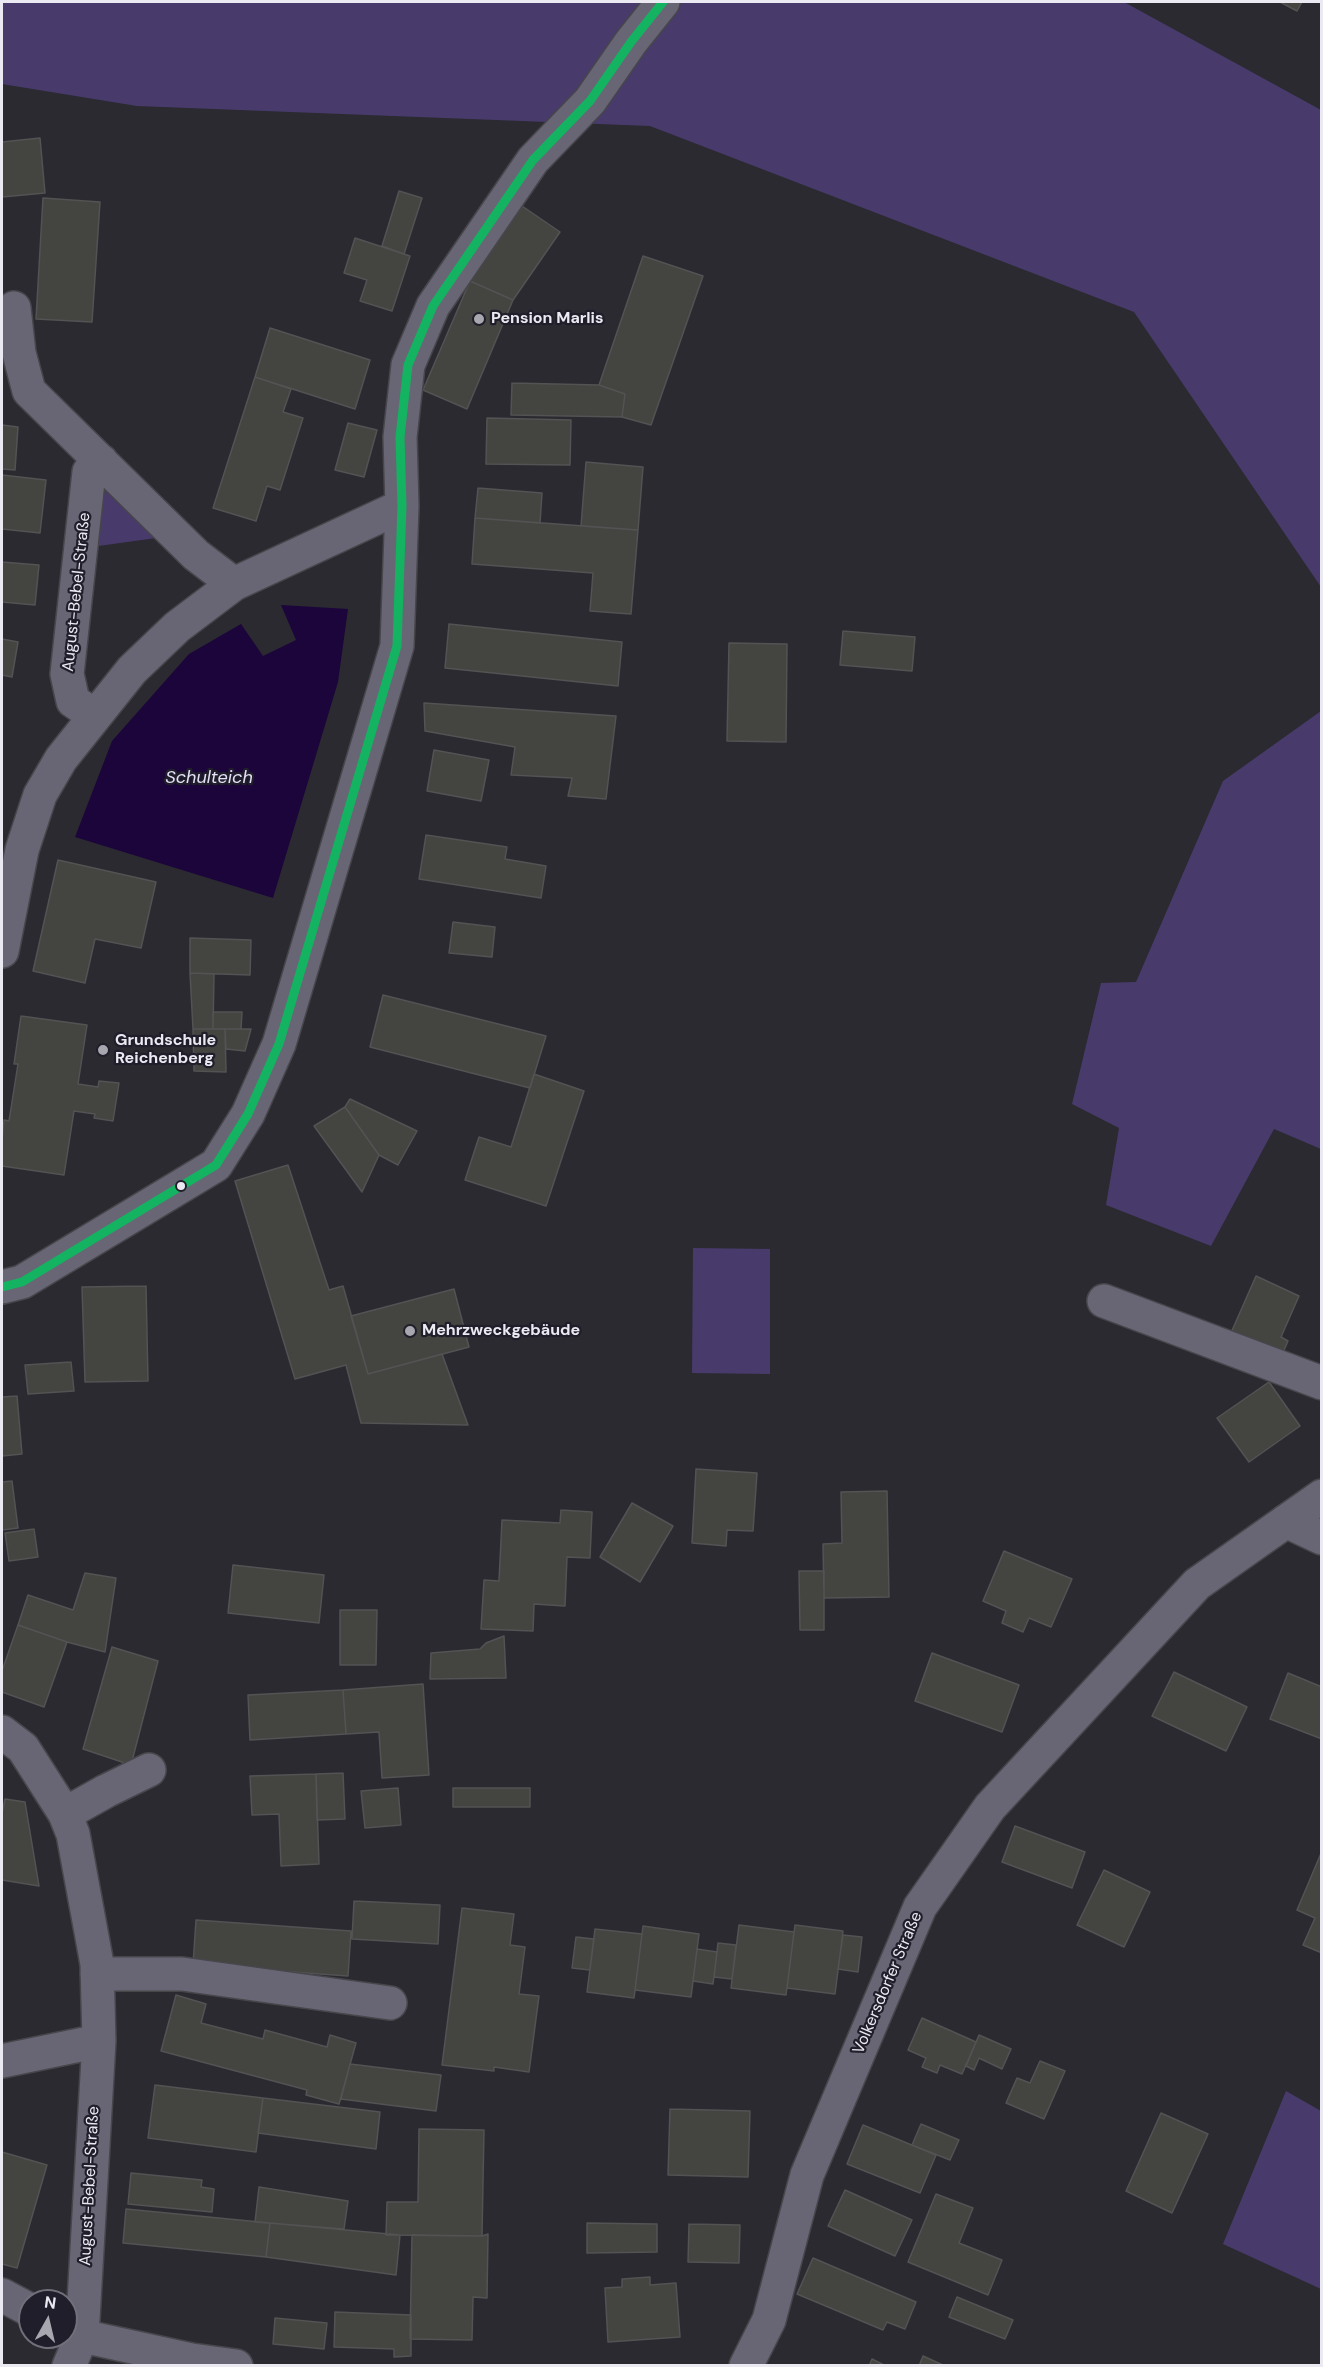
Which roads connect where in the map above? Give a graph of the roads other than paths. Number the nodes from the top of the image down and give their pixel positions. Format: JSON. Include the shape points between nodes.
{"nodes":[{"id":1,"x":663,"y":2,"type":"edge"},
{"id":2,"x":14,"y":308,"type":"dead end"},
{"id":3,"x":101,"y":461,"type":"junction"},
{"id":4,"x":402,"y":506,"type":"junction"},
{"id":5,"x":234,"y":584,"type":"junction"},
{"id":6,"x":95,"y":716,"type":"junction"},
{"id":7,"x":2,"y":951,"type":"edge"},
{"id":8,"x":2,"y":1287,"type":"edge"},
{"id":9,"x":1104,"y":1301,"type":"dead end"},
{"id":10,"x":1322,"y":1383,"type":"edge"},
{"id":11,"x":1322,"y":1496,"type":"edge"},
{"id":12,"x":1286,"y":1521,"type":"junction"},
{"id":13,"x":1322,"y":1538,"type":"edge"},
{"id":14,"x":2,"y":1732,"type":"edge"},
{"id":15,"x":149,"y":1770,"type":"dead end"},
{"id":16,"x":65,"y":1814,"type":"junction"},
{"id":17,"x":97,"y":1974,"type":"junction"},
{"id":18,"x":390,"y":2003,"type":"dead end"},
{"id":19,"x":99,"y":2040,"type":"junction"},
{"id":20,"x":2,"y":2061,"type":"edge"},
{"id":21,"x":78,"y":2289,"type":"edge"},
{"id":22,"x":2,"y":2295,"type":"edge"},
{"id":23,"x":18,"y":2304,"type":"edge"},
{"id":24,"x":78,"y":2333,"type":"edge"},
{"id":25,"x":72,"y":2349,"type":"edge"},
{"id":26,"x":69,"y":2366,"type":"edge"},
{"id":27,"x":236,"y":2366,"type":"edge"},
{"id":28,"x":746,"y":2366,"type":"edge"}],
"edges":[{"from":1,"to":4,"type":"street","via":[[590,101],[533,160],[433,306],[408,366],[400,437]]},
{"from":2,"to":3,"type":"street","via":[[19,353],[29,391]]},
{"from":3,"to":5,"type":"street","via":[[196,555]]},
{"from":3,"to":6,"type":"street","name":"August-Bebel-Straße","via":[[89,472],[67,674],[73,701]]},
{"from":4,"to":5,"type":"street"},
{"from":4,"to":8,"type":"street","via":[[397,646],[279,1044],[248,1114],[216,1165],[21,1282]]},
{"from":5,"to":6,"type":"street","via":[[169,634],[132,670]]},
{"from":6,"to":7,"type":"street","via":[[61,759],[40,795],[22,850]]},
{"from":9,"to":10,"type":"street"},
{"from":11,"to":12,"type":"street","name":"Volkersdorfer Straße"},
{"from":12,"to":13,"type":"street"},
{"from":12,"to":28,"type":"street","name":"Volkersdorfer Straße","via":[[1197,1584],[990,1807],[920,1907],[807,2175],[769,2320]]},
{"from":14,"to":16,"type":"street","name":"August-Bebel-Straße","via":[[23,1748]]},
{"from":15,"to":16,"type":"street"},
{"from":16,"to":17,"type":"street","name":"August-Bebel-Straße","via":[[73,1834]]},
{"from":17,"to":18,"type":"street","via":[[182,1974]]},
{"from":17,"to":19,"type":"street","name":"August-Bebel-Straße"},
{"from":19,"to":20,"type":"street"},
{"from":19,"to":21,"type":"street","name":"August-Bebel-Straße"},
{"from":22,"to":23,"type":"street"},
{"from":24,"to":27,"type":"street","via":[[192,2360]]},
{"from":25,"to":26,"type":"street","name":"August-Bebel-Straße"}]}
